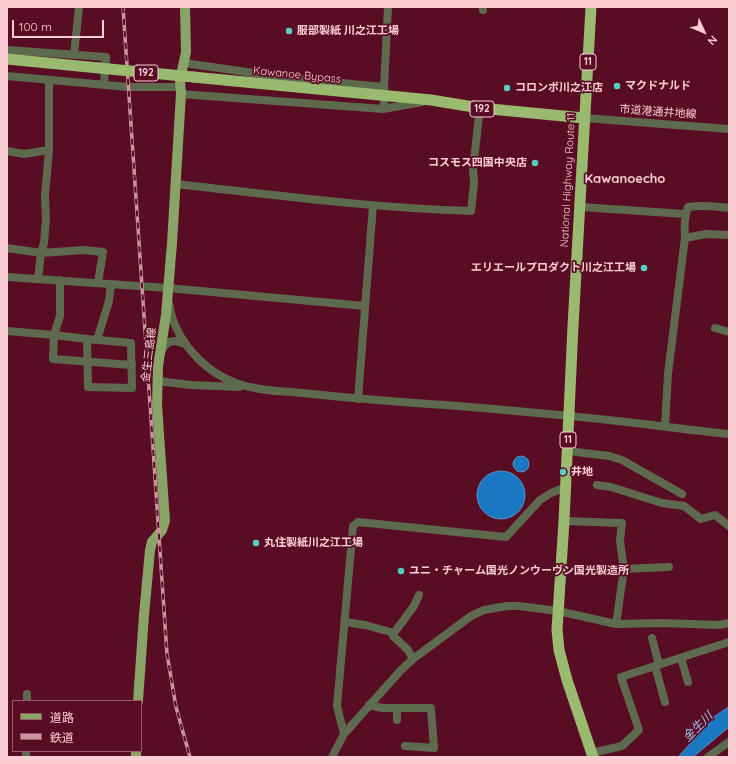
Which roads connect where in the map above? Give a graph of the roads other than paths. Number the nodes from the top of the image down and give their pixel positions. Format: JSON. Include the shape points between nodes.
{"nodes":[{"id":1,"x":79,"y":7,"type":"edge"},
{"id":2,"x":185,"y":7,"type":"edge"},
{"id":3,"x":388,"y":7,"type":"edge"},
{"id":4,"x":591,"y":7,"type":"edge"},
{"id":5,"x":7,"y":50,"type":"edge"},
{"id":6,"x":74,"y":55,"type":"junction"},
{"id":7,"x":7,"y":59,"type":"edge"},
{"id":8,"x":184,"y":63,"type":"junction"},
{"id":9,"x":7,"y":76,"type":"edge"},
{"id":10,"x":49,"y":80,"type":"junction"},
{"id":11,"x":104,"y":84,"type":"junction"},
{"id":12,"x":181,"y":91,"type":"junction"},
{"id":13,"x":384,"y":92,"type":"junction"},
{"id":14,"x":431,"y":100,"type":"junction"},
{"id":15,"x":480,"y":108,"type":"junction"},
{"id":16,"x":383,"y":109,"type":"junction"},
{"id":17,"x":584,"y":118,"type":"junction"},
{"id":18,"x":729,"y":129,"type":"edge"},
{"id":19,"x":48,"y":150,"type":"junction"},
{"id":20,"x":7,"y":151,"type":"edge"},
{"id":21,"x":176,"y":184,"type":"junction"},
{"id":22,"x":373,"y":205,"type":"junction"},
{"id":23,"x":581,"y":207,"type":"junction"},
{"id":24,"x":729,"y":208,"type":"edge"},
{"id":25,"x":685,"y":214,"type":"junction"},
{"id":26,"x":729,"y":235,"type":"edge"},
{"id":27,"x":685,"y":238,"type":"junction"},
{"id":28,"x":7,"y":248,"type":"edge"},
{"id":29,"x":42,"y":253,"type":"junction"},
{"id":30,"x":7,"y":277,"type":"edge"},
{"id":31,"x":38,"y":279,"type":"junction"},
{"id":32,"x":60,"y":280,"type":"junction"},
{"id":33,"x":98,"y":283,"type":"junction"},
{"id":34,"x":111,"y":284,"type":"junction"},
{"id":35,"x":167,"y":290,"type":"junction"},
{"id":36,"x":365,"y":306,"type":"junction"},
{"id":37,"x":715,"y":328,"type":"dead end"},
{"id":38,"x":7,"y":331,"type":"edge"},
{"id":39,"x":729,"y":332,"type":"edge"},
{"id":40,"x":179,"y":333,"type":"junction"},
{"id":41,"x":54,"y":335,"type":"junction"},
{"id":42,"x":163,"y":337,"type":"junction"},
{"id":43,"x":87,"y":339,"type":"junction"},
{"id":44,"x":97,"y":340,"type":"junction"},
{"id":45,"x":185,"y":344,"type":"junction"},
{"id":46,"x":160,"y":355,"type":"junction"},
{"id":47,"x":88,"y":362,"type":"junction"},
{"id":48,"x":132,"y":365,"type":"junction"},
{"id":49,"x":157,"y":381,"type":"junction"},
{"id":50,"x":252,"y":387,"type":"junction"},
{"id":51,"x":358,"y":399,"type":"junction"},
{"id":52,"x":570,"y":416,"type":"junction"},
{"id":53,"x":665,"y":426,"type":"junction"},
{"id":54,"x":729,"y":434,"type":"edge"},
{"id":55,"x":568,"y":451,"type":"junction"},
{"id":56,"x":597,"y":485,"type":"dead end"},
{"id":57,"x":566,"y":487,"type":"junction"},
{"id":58,"x":682,"y":494,"type":"dead end"},
{"id":59,"x":564,"y":520,"type":"junction"},
{"id":60,"x":729,"y":526,"type":"edge"},
{"id":61,"x":669,"y":567,"type":"dead end"},
{"id":62,"x":624,"y":569,"type":"junction"},
{"id":63,"x":419,"y":595,"type":"dead end"},
{"id":64,"x":558,"y":611,"type":"junction"},
{"id":65,"x":345,"y":622,"type":"junction"},
{"id":66,"x":729,"y":622,"type":"edge"},
{"id":67,"x":616,"y":624,"type":"junction"},
{"id":68,"x":394,"y":633,"type":"junction"},
{"id":69,"x":652,"y":638,"type":"dead end"},
{"id":70,"x":729,"y":642,"type":"edge"},
{"id":71,"x":681,"y":658,"type":"junction"},
{"id":72,"x":413,"y":659,"type":"junction"},
{"id":73,"x":657,"y":666,"type":"junction"},
{"id":74,"x":688,"y":682,"type":"dead end"},
{"id":75,"x":138,"y":700,"type":"edge"},
{"id":76,"x":665,"y":702,"type":"dead end"},
{"id":77,"x":369,"y":705,"type":"junction"},
{"id":78,"x":397,"y":708,"type":"junction"},
{"id":79,"x":397,"y":720,"type":"dead end"},
{"id":80,"x":344,"y":734,"type":"junction"},
{"id":81,"x":729,"y":742,"type":"edge"},
{"id":82,"x":405,"y":746,"type":"dead end"},
{"id":83,"x":592,"y":755,"type":"edge"},
{"id":84,"x":332,"y":757,"type":"edge"},
{"id":85,"x":708,"y":757,"type":"edge"}],
"edges":[{"from":1,"to":6,"type":"street"},
{"from":2,"to":8,"type":"main road","name":"金生三島線"},
{"from":3,"to":13,"type":"street"},
{"from":4,"to":17,"type":"highway","name":"National Highway Route 11","number":"11"},
{"from":5,"to":6,"type":"street"},
{"from":6,"to":11,"type":"street","via":[[106,57]]},
{"from":7,"to":13,"type":"highway","name":"Kawanoe Bypass","number":"192","bridge":true},
{"from":8,"to":12,"type":"main road","name":"金生三島線","via":[[180,80]]},
{"from":8,"to":13,"type":"street"},
{"from":9,"to":10,"type":"street"},
{"from":10,"to":11,"type":"street"},
{"from":10,"to":19,"type":"street"},
{"from":11,"to":12,"type":"street"},
{"from":12,"to":16,"type":"street"},
{"from":12,"to":21,"type":"main road","name":"金生三島線"},
{"from":13,"to":14,"type":"highway","name":"Kawanoe Bypass","number":"192"},
{"from":13,"to":16,"type":"street"},
{"from":14,"to":15,"type":"highway","name":"Kawanoe Bypass","number":"192"},
{"from":14,"to":16,"type":"street"},
{"from":15,"to":17,"type":"highway","name":"Kawanoe Bypass","number":"192"},
{"from":15,"to":22,"type":"street","via":[[471,211]]},
{"from":17,"to":18,"type":"street","name":"市道港通井地線"},
{"from":17,"to":23,"type":"highway","name":"National Highway Route 11","number":"11"},
{"from":19,"to":20,"type":"street","via":[[24,154]]},
{"from":19,"to":29,"type":"street","via":[[46,220]]},
{"from":21,"to":22,"type":"street"},
{"from":21,"to":35,"type":"main road","name":"金生三島線"},
{"from":22,"to":36,"type":"street"},
{"from":23,"to":25,"type":"street"},
{"from":23,"to":52,"type":"highway","name":"National Highway Route 11","number":"11"},
{"from":24,"to":25,"type":"street","via":[[702,205],[688,207]]},
{"from":25,"to":27,"type":"street"},
{"from":26,"to":27,"type":"street","via":[[706,234]]},
{"from":27,"to":53,"type":"street","via":[[668,374]]},
{"from":28,"to":29,"type":"street"},
{"from":29,"to":31,"type":"street"},
{"from":29,"to":33,"type":"street","via":[[84,250],[102,252]]},
{"from":30,"to":31,"type":"street"},
{"from":31,"to":32,"type":"street"},
{"from":32,"to":33,"type":"street"},
{"from":32,"to":41,"type":"street","via":[[60,316]]},
{"from":33,"to":34,"type":"street"},
{"from":34,"to":35,"type":"street"},
{"from":34,"to":44,"type":"street","via":[[109,301]]},
{"from":35,"to":36,"type":"street"},
{"from":35,"to":40,"type":"street","via":[[170,310]]},
{"from":35,"to":42,"type":"main road","name":"金生三島線"},
{"from":36,"to":51,"type":"street"},
{"from":37,"to":39,"type":"street"},
{"from":38,"to":41,"type":"street"},
{"from":40,"to":42,"type":"street","via":[[169,332]]},
{"from":40,"to":45,"type":"street"},
{"from":41,"to":43,"type":"street"},
{"from":41,"to":47,"type":"street","via":[[53,359]]},
{"from":42,"to":46,"type":"main road","name":"金生三島線"},
{"from":43,"to":44,"type":"street"},
{"from":43,"to":47,"type":"street"},
{"from":44,"to":48,"type":"street","via":[[131,342]]},
{"from":45,"to":46,"type":"street","via":[[169,342]]},
{"from":45,"to":50,"type":"street","via":[[208,367],[240,385]]},
{"from":46,"to":49,"type":"main road","name":"金生三島線"},
{"from":47,"to":48,"type":"street"},
{"from":47,"to":48,"type":"street","via":[[88,387],[132,388]]},
{"from":49,"to":50,"type":"street"},
{"from":49,"to":75,"type":"main road","name":"金生三島線","via":[[165,521],[150,550]]},
{"from":50,"to":51,"type":"street"},
{"from":51,"to":52,"type":"street"},
{"from":52,"to":53,"type":"street"},
{"from":52,"to":55,"type":"highway","name":"National Highway Route 11","number":"11"},
{"from":53,"to":54,"type":"street"},
{"from":55,"to":57,"type":"highway","name":"National Highway Route 11","number":"11"},
{"from":55,"to":58,"type":"street","via":[[622,460]]},
{"from":56,"to":60,"type":"street","via":[[662,503],[684,506],[701,519],[715,515]]},
{"from":57,"to":59,"type":"highway","name":"National Highway Route 11","number":"11"},
{"from":57,"to":65,"type":"street","via":[[540,500],[506,537],[358,522],[353,526]]},
{"from":59,"to":62,"type":"street","via":[[622,523],[620,542]]},
{"from":59,"to":64,"type":"highway","name":"National Highway Route 11","number":"11"},
{"from":61,"to":62,"type":"street"},
{"from":62,"to":67,"type":"street"},
{"from":63,"to":68,"type":"street"},
{"from":64,"to":67,"type":"street"},
{"from":64,"to":72,"type":"street","via":[[519,606],[484,610],[471,616]]},
{"from":64,"to":83,"type":"highway","name":"National Highway Route 11","number":"11","via":[[559,650]]},
{"from":65,"to":68,"type":"street"},
{"from":65,"to":80,"type":"street","via":[[338,706]]},
{"from":66,"to":67,"type":"street","via":[[718,625]]},
{"from":68,"to":72,"type":"street","via":[[393,636],[408,650]]},
{"from":69,"to":73,"type":"street"},
{"from":70,"to":71,"type":"street"},
{"from":71,"to":73,"type":"street"},
{"from":71,"to":74,"type":"street"},
{"from":72,"to":77,"type":"street"},
{"from":73,"to":76,"type":"street"},
{"from":73,"to":83,"type":"street","via":[[621,677],[639,730],[622,746]]},
{"from":77,"to":78,"type":"street"},
{"from":77,"to":80,"type":"street"},
{"from":78,"to":79,"type":"street"},
{"from":78,"to":82,"type":"street","via":[[431,708],[434,748]]},
{"from":80,"to":84,"type":"street"},
{"from":81,"to":85,"type":"street"}]}
